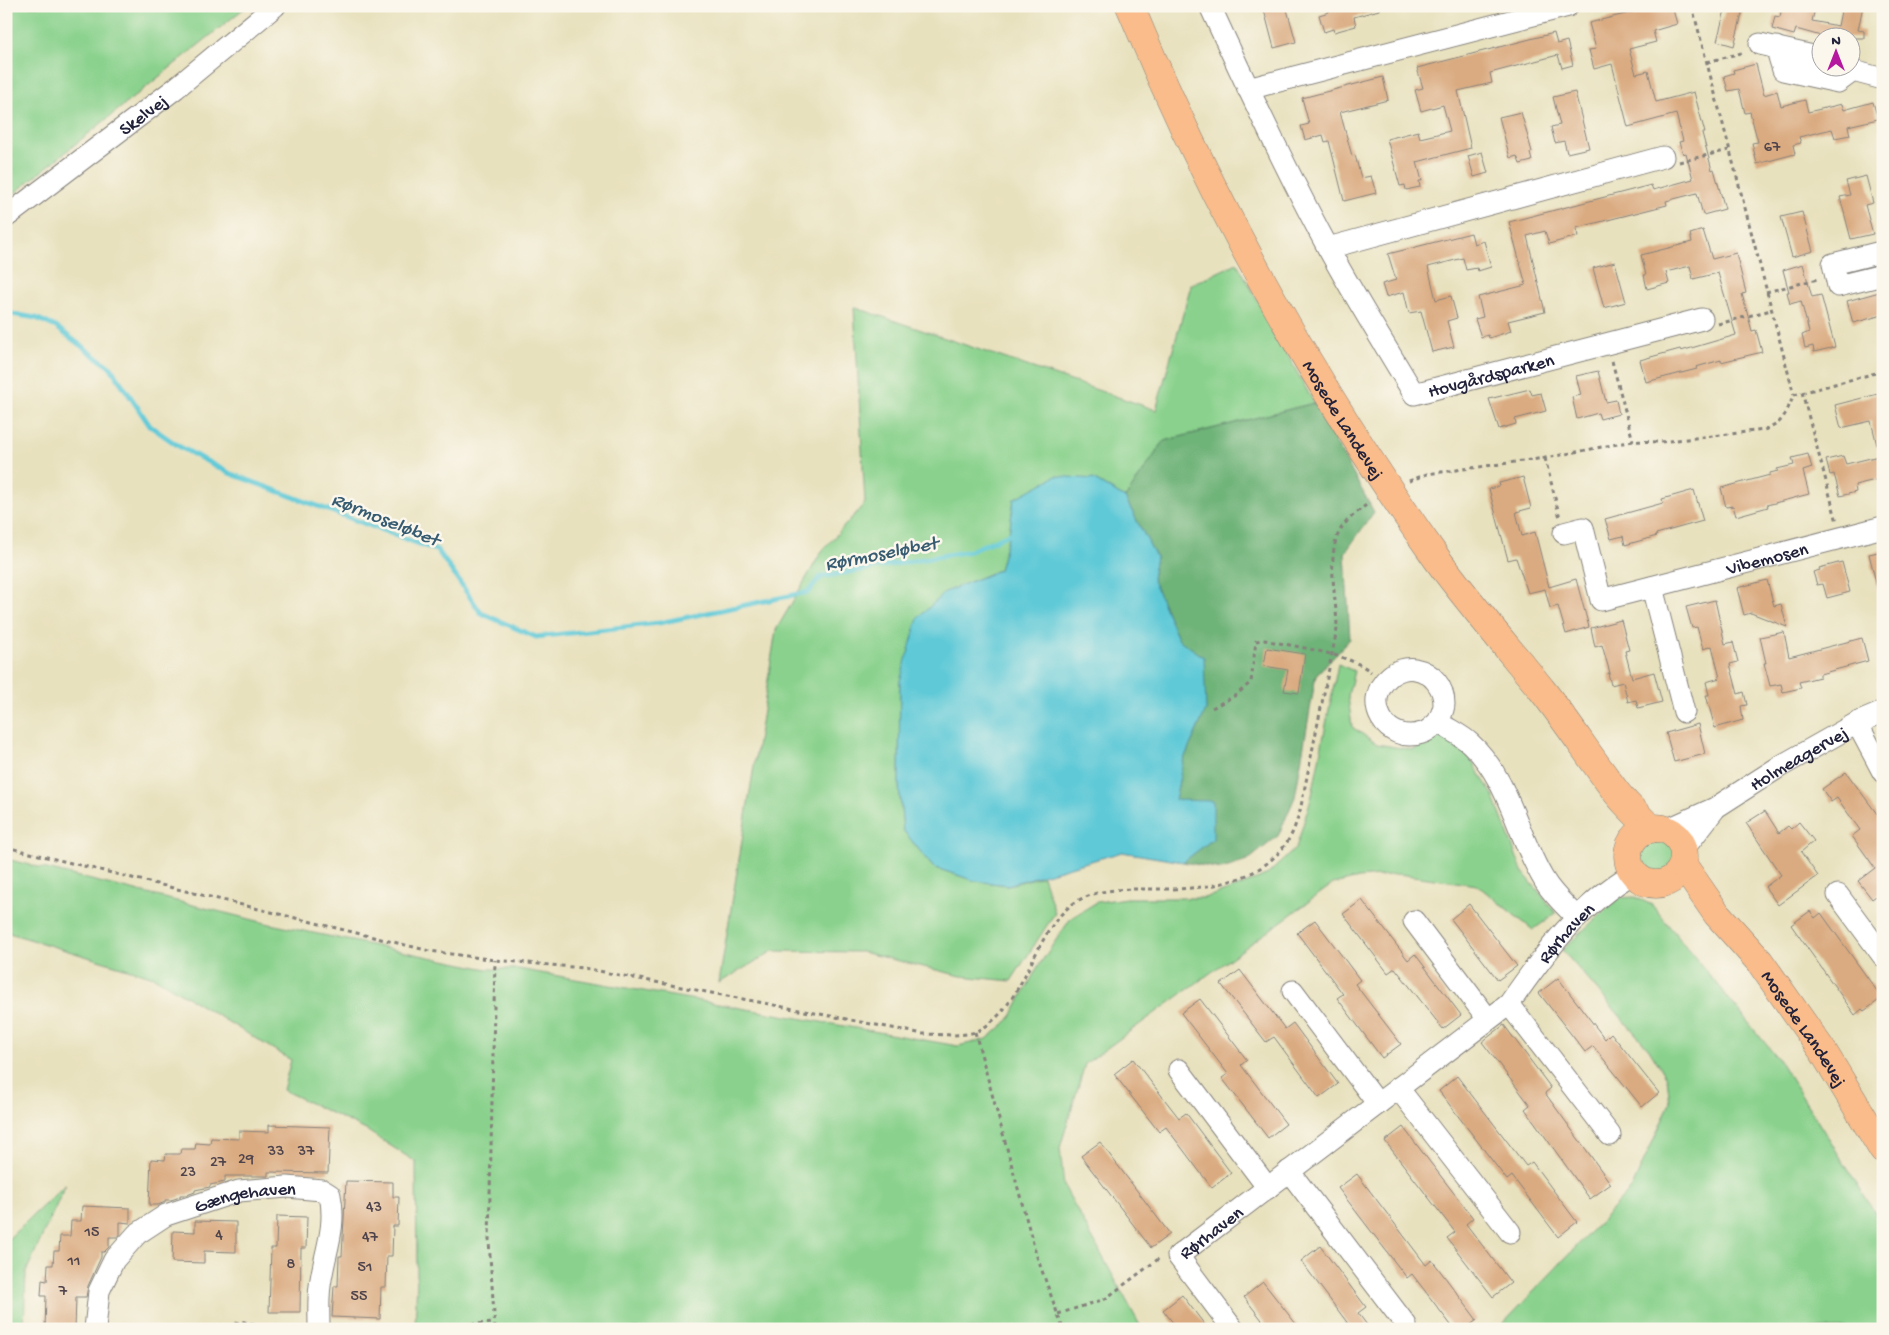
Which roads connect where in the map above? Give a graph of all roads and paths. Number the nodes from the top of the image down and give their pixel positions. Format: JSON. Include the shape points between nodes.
{"nodes":[{"id":1,"x":275,"y":6,"type":"edge"},
{"id":2,"x":1130,"y":6,"type":"edge"},
{"id":3,"x":1210,"y":6,"type":"edge"},
{"id":4,"x":1568,"y":6,"type":"edge"},
{"id":5,"x":1692,"y":6,"type":"edge"},
{"id":6,"x":1768,"y":45,"type":"junction"},
{"id":7,"x":1812,"y":56,"type":"edge"},
{"id":8,"x":1707,"y":62,"type":"junction"},
{"id":9,"x":1862,"y":72,"type":"edge"},
{"id":10,"x":1812,"y":76,"type":"edge"},
{"id":11,"x":1820,"y":78,"type":"edge"},
{"id":12,"x":1842,"y":78,"type":"edge"},
{"id":13,"x":1883,"y":79,"type":"edge"},
{"id":14,"x":1248,"y":89,"type":"junction"},
{"id":15,"x":1729,"y":150,"type":"junction"},
{"id":16,"x":1663,"y":157,"type":"joint"},
{"id":17,"x":6,"y":217,"type":"edge"},
{"id":18,"x":1328,"y":248,"type":"junction"},
{"id":19,"x":1883,"y":258,"type":"edge"},
{"id":20,"x":1835,"y":274,"type":"junction"},
{"id":21,"x":1883,"y":275,"type":"edge"},
{"id":22,"x":1766,"y":292,"type":"junction"},
{"id":23,"x":1771,"y":310,"type":"junction"},
{"id":24,"x":1702,"y":319,"type":"joint"},
{"id":25,"x":1608,"y":344,"type":"junction"},
{"id":26,"x":1883,"y":371,"type":"edge"},
{"id":27,"x":1802,"y":392,"type":"junction"},
{"id":28,"x":1794,"y":395,"type":"junction"},
{"id":29,"x":1633,"y":441,"type":"junction"},
{"id":30,"x":1545,"y":458,"type":"junction"},
{"id":31,"x":1409,"y":481,"type":"dead end"},
{"id":32,"x":1366,"y":504,"type":"dead end"},
{"id":33,"x":1883,"y":527,"type":"edge"},
{"id":34,"x":1564,"y":533,"type":"joint"},
{"id":35,"x":1841,"y":538,"type":"junction"},
{"id":36,"x":1652,"y":587,"type":"junction"},
{"id":37,"x":1331,"y":655,"type":"junction"},
{"id":38,"x":1382,"y":682,"type":"junction"},
{"id":39,"x":1212,"y":708,"type":"dead end"},
{"id":40,"x":1684,"y":712,"type":"dead end"},
{"id":41,"x":1883,"y":712,"type":"edge"},
{"id":42,"x":1438,"y":722,"type":"junction"},
{"id":43,"x":1858,"y":723,"type":"junction"},
{"id":44,"x":1883,"y":772,"type":"edge"},
{"id":45,"x":1716,"y":808,"type":"junction"},
{"id":46,"x":1649,"y":834,"type":"junction"},
{"id":47,"x":6,"y":847,"type":"edge"},
{"id":48,"x":1678,"y":866,"type":"junction"},
{"id":49,"x":1634,"y":873,"type":"junction"},
{"id":50,"x":1838,"y":894,"type":"dead end"},
{"id":51,"x":1577,"y":918,"type":"junction"},
{"id":52,"x":1414,"y":921,"type":"dead end"},
{"id":53,"x":1882,"y":953,"type":"edge"},
{"id":54,"x":496,"y":960,"type":"junction"},
{"id":55,"x":1293,"y":992,"type":"dead end"},
{"id":56,"x":1509,"y":1004,"type":"junction"},
{"id":57,"x":1488,"y":1019,"type":"junction"},
{"id":58,"x":975,"y":1032,"type":"junction"},
{"id":59,"x":1179,"y":1070,"type":"dead end"},
{"id":60,"x":1398,"y":1088,"type":"junction"},
{"id":61,"x":1378,"y":1104,"type":"junction"},
{"id":62,"x":1610,"y":1135,"type":"dead end"},
{"id":63,"x":1883,"y":1150,"type":"edge"},
{"id":64,"x":1289,"y":1172,"type":"junction"},
{"id":65,"x":1268,"y":1188,"type":"junction"},
{"id":66,"x":1510,"y":1232,"type":"dead end"},
{"id":67,"x":1178,"y":1256,"type":"junction"},
{"id":68,"x":1058,"y":1314,"type":"junction"},
{"id":69,"x":494,"y":1323,"type":"junction"},
{"id":70,"x":1406,"y":1325,"type":"dead end"},
{"id":71,"x":95,"y":1329,"type":"edge"},
{"id":72,"x":230,"y":1329,"type":"edge"},
{"id":73,"x":277,"y":1329,"type":"edge"},
{"id":74,"x":319,"y":1329,"type":"edge"},
{"id":75,"x":383,"y":1329,"type":"edge"},
{"id":76,"x":495,"y":1329,"type":"edge"},
{"id":77,"x":1063,"y":1329,"type":"edge"},
{"id":78,"x":1233,"y":1329,"type":"edge"}],
"edges":[{"from":1,"to":17,"type":"street","name":"Skelvej","via":[[176,88]]},
{"from":2,"to":46,"type":"main road","name":"Mosede Landevej","via":[[1200,163],[1253,266],[1373,466],[1439,562],[1558,711]]},
{"from":3,"to":14,"type":"street","name":"Hovgårdsparken"},
{"from":4,"to":14,"type":"street"},
{"from":5,"to":8,"type":"path"},
{"from":6,"to":7,"type":"street"},
{"from":6,"to":8,"type":"path"},
{"from":6,"to":10,"type":"street","via":[[1783,70]]},
{"from":8,"to":15,"type":"path"},
{"from":9,"to":13,"type":"street"},
{"from":11,"to":12,"type":"street","via":[[1838,82]]},
{"from":14,"to":18,"type":"street","name":"Hovgårdsparken"},
{"from":15,"to":16,"type":"path","via":[[1673,163]]},
{"from":15,"to":22,"type":"path"},
{"from":16,"to":18,"type":"street"},
{"from":18,"to":25,"type":"street","name":"Hovgårdsparken","via":[[1414,394]]},
{"from":19,"to":20,"type":"street","via":[[1881,252],[1833,264]]},
{"from":20,"to":21,"type":"street","via":[[1838,286]]},
{"from":20,"to":22,"type":"path"},
{"from":22,"to":23,"type":"path"},
{"from":23,"to":24,"type":"path","via":[[1713,326]]},
{"from":23,"to":28,"type":"path"},
{"from":24,"to":25,"type":"street","name":"Hovgårdsparken"},
{"from":25,"to":29,"type":"path"},
{"from":26,"to":27,"type":"path"},
{"from":27,"to":28,"type":"path"},
{"from":27,"to":35,"type":"path"},
{"from":28,"to":29,"type":"path","via":[[1775,427],[1660,442]]},
{"from":29,"to":30,"type":"path"},
{"from":30,"to":31,"type":"path","via":[[1427,474]]},
{"from":30,"to":34,"type":"path"},
{"from":32,"to":37,"type":"path","via":[[1335,540],[1332,558],[1337,608]]},
{"from":33,"to":35,"type":"street","name":"Vibemosen"},
{"from":34,"to":36,"type":"street","name":"Vibemosen","via":[[1583,528],[1601,600]]},
{"from":35,"to":36,"type":"street","name":"Vibemosen"},
{"from":36,"to":40,"type":"street"},
{"from":37,"to":38,"type":"path","via":[[1364,667]]},
{"from":37,"to":39,"type":"path","via":[[1265,640],[1256,641],[1251,682]]},
{"from":37,"to":58,"type":"path","via":[[1300,811],[1289,839],[1273,858],[1248,875],[1219,885],[1188,890],[1120,889],[1098,892],[1078,901],[1057,919],[1010,1001],[994,1019]]},
{"from":38,"to":42,"type":"street","via":[[1396,671],[1414,668],[1430,675],[1441,688],[1444,706]]},
{"from":38,"to":42,"type":"street","via":[[1376,699],[1379,716],[1390,730],[1407,736],[1415,735],[1424,733]]},
{"from":41,"to":43,"type":"street","name":"Holmeagervej"},
{"from":42,"to":51,"type":"street","via":[[1469,743],[1492,768],[1545,883]]},
{"from":43,"to":44,"type":"street"},
{"from":43,"to":45,"type":"street","name":"Holmeagervej","via":[[1779,767]]},
{"from":45,"to":46,"type":"street","name":"Holmeagervej"},
{"from":45,"to":48,"type":"street","name":"Holmeagervej"},
{"from":46,"to":48,"type":"main road","via":[[1677,838]]},
{"from":46,"to":49,"type":"main road","via":[[1629,850],[1628,858]]},
{"from":47,"to":54,"type":"path","via":[[430,951]]},
{"from":48,"to":49,"type":"main road","via":[[1658,884],[1640,880]]},
{"from":48,"to":63,"type":"main road","name":"Mosede Landevej","via":[[1760,962],[1824,1053]]},
{"from":49,"to":51,"type":"street","name":"Rørhaven","via":[[1615,884]]},
{"from":50,"to":53,"type":"street"},
{"from":51,"to":56,"type":"street","name":"Rørhaven","via":[[1546,952]]},
{"from":52,"to":57,"type":"street"},
{"from":54,"to":58,"type":"path","via":[[583,968],[923,1034]]},
{"from":54,"to":69,"type":"path","via":[[489,1241]]},
{"from":55,"to":61,"type":"street"},
{"from":56,"to":57,"type":"street","name":"Rørhaven"},
{"from":56,"to":62,"type":"street"},
{"from":57,"to":60,"type":"street","name":"Rørhaven"},
{"from":58,"to":68,"type":"path","via":[[1036,1254]]},
{"from":59,"to":65,"type":"street"},
{"from":60,"to":61,"type":"street","name":"Rørhaven"},
{"from":60,"to":66,"type":"street"},
{"from":61,"to":64,"type":"street","name":"Rørhaven"},
{"from":64,"to":65,"type":"street","name":"Rørhaven"},
{"from":64,"to":70,"type":"street"},
{"from":65,"to":67,"type":"street","name":"Rørhaven"},
{"from":67,"to":68,"type":"path","via":[[1170,1250],[1106,1299]]},
{"from":67,"to":78,"type":"street","name":"Rørhaven"},
{"from":68,"to":77,"type":"path"},
{"from":69,"to":75,"type":"path"},
{"from":69,"to":76,"type":"path"},
{"from":71,"to":74,"type":"street","name":"Gængehaven","via":[[99,1291],[114,1260],[137,1234],[166,1215],[206,1201],[239,1191],[287,1187],[322,1190],[330,1195],[333,1223],[320,1287]]},
{"from":72,"to":73,"type":"path","via":[[240,1321]]}]}
